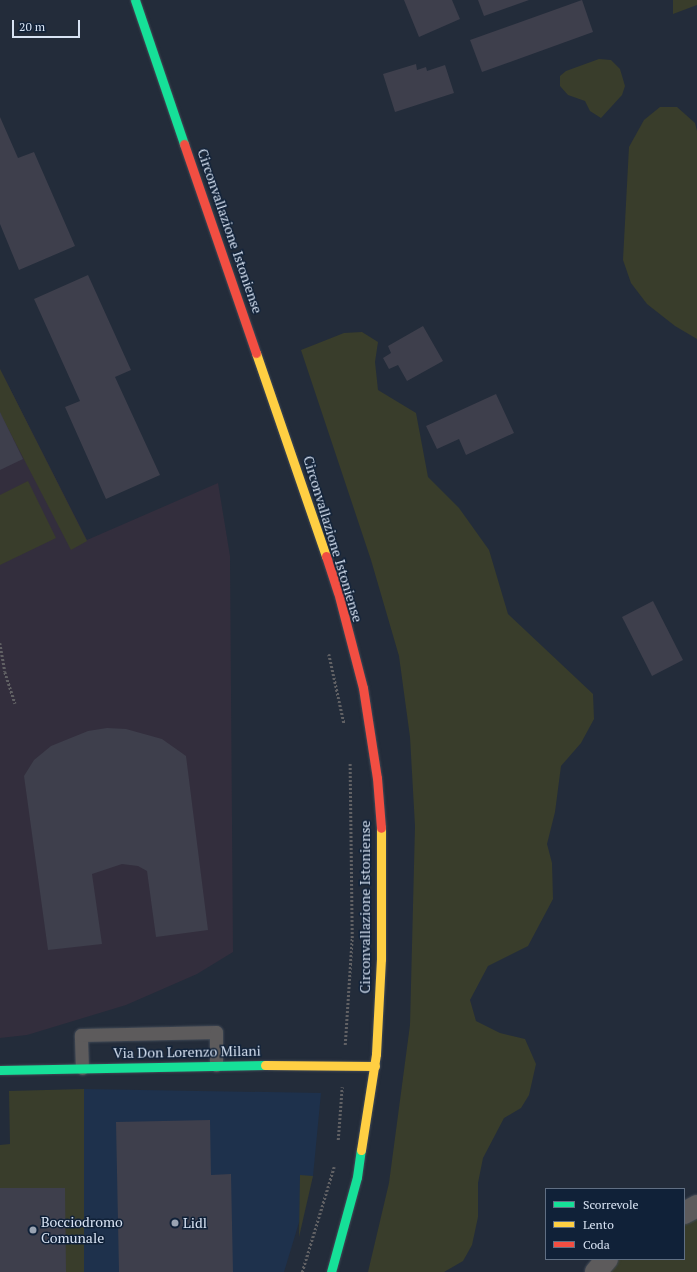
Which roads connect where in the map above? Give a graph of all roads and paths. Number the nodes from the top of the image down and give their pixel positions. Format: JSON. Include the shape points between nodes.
{"nodes":[{"id":1,"x":135,"y":0,"type":"edge"},
{"id":2,"x":0,"y":643,"type":"edge"},
{"id":3,"x":327,"y":646,"type":"dead end"},
{"id":4,"x":15,"y":703,"type":"dead end"},
{"id":5,"x":345,"y":729,"type":"dead end"},
{"id":6,"x":350,"y":759,"type":"dead end"},
{"id":7,"x":216,"y":1065,"type":"junction"},
{"id":8,"x":343,"y":1065,"type":"junction"},
{"id":9,"x":375,"y":1066,"type":"junction"},
{"id":10,"x":82,"y":1068,"type":"junction"},
{"id":11,"x":0,"y":1070,"type":"edge"},
{"id":12,"x":338,"y":1143,"type":"dead end"},
{"id":13,"x":334,"y":1166,"type":"dead end"},
{"id":14,"x":697,"y":1206,"type":"edge"},
{"id":15,"x":685,"y":1212,"type":"edge"},
{"id":16,"x":606,"y":1260,"type":"edge"},
{"id":17,"x":302,"y":1272,"type":"edge"},
{"id":18,"x":331,"y":1272,"type":"edge"},
{"id":19,"x":596,"y":1272,"type":"edge"}],
"edges":[{"from":1,"to":9,"type":"main road","name":"Circonvallazione Istoniense","via":[[338,592],[363,688],[377,778],[382,844],[381,959]]},
{"from":2,"to":4,"type":"path","via":[[5,672]]},
{"from":3,"to":5,"type":"path"},
{"from":6,"to":8,"type":"path","via":[[352,938]]},
{"from":7,"to":8,"type":"main road","name":"Via Don Lorenzo Milani"},
{"from":7,"to":10,"type":"main road","name":"Via Don Lorenzo Milani"},
{"from":7,"to":10,"type":"lane","via":[[216,1032],[81,1035]]},
{"from":8,"to":9,"type":"main road","name":"Via Don Lorenzo Milani"},
{"from":8,"to":12,"type":"path"},
{"from":9,"to":18,"type":"main road","name":"Circonvallazione Istoniense","via":[[357,1177]]},
{"from":10,"to":11,"type":"main road","name":"Via Don Lorenzo Milani"},
{"from":13,"to":17,"type":"path"},
{"from":14,"to":15,"type":"street"},
{"from":16,"to":19,"type":"street"}]}
